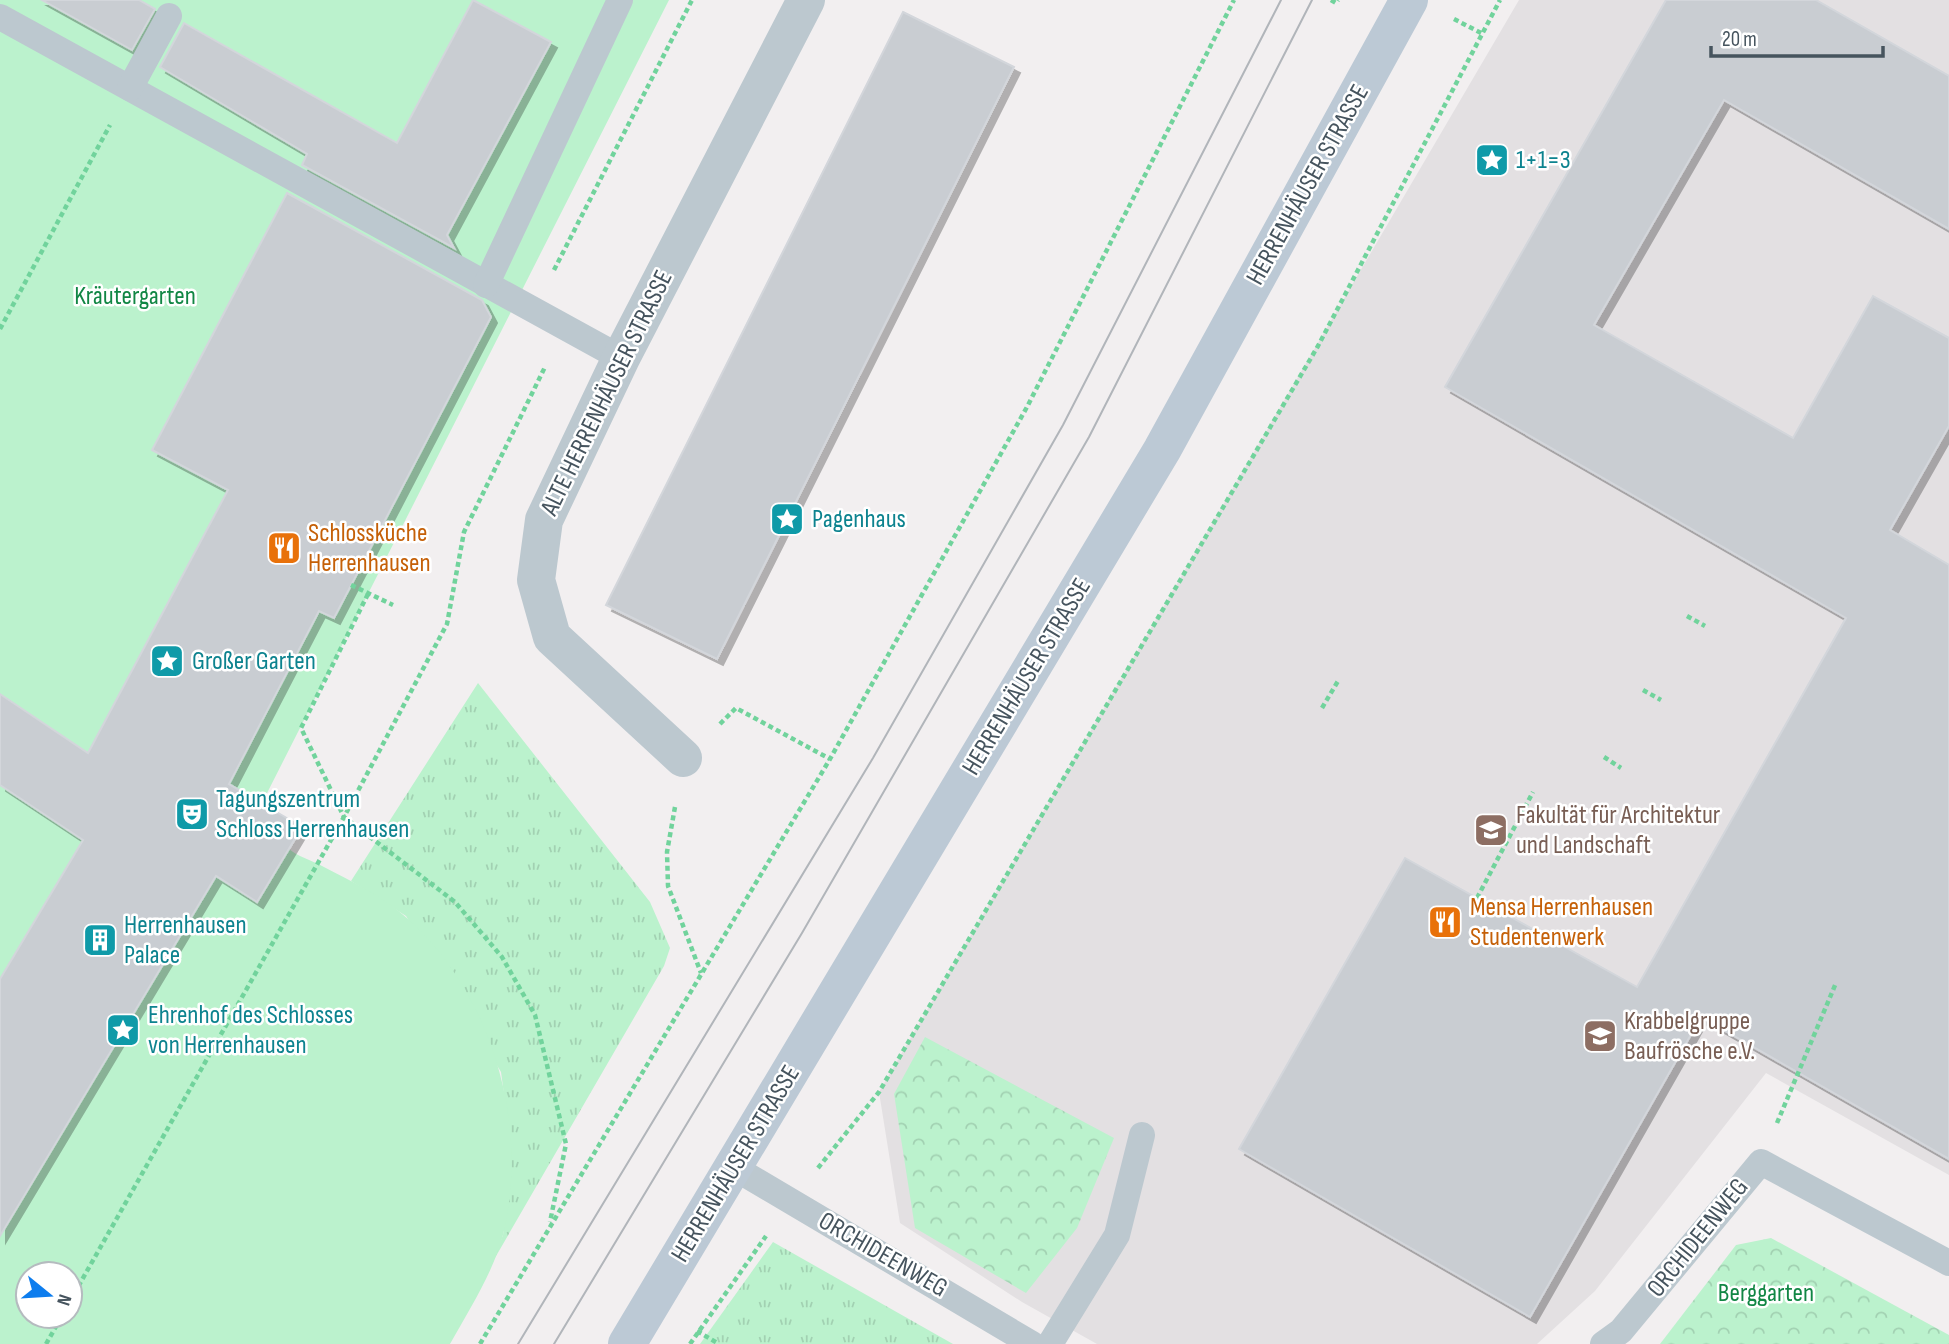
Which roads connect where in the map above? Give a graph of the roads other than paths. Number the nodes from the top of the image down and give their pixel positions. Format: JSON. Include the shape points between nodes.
{"nodes":[{"id":1,"x":620,"y":0,"type":"edge"},
{"id":2,"x":806,"y":0,"type":"edge"},
{"id":3,"x":1409,"y":0,"type":"edge"},
{"id":4,"x":169,"y":16,"type":"dead end"},
{"id":5,"x":0,"y":17,"type":"edge"},
{"id":6,"x":130,"y":88,"type":"junction"},
{"id":7,"x":486,"y":285,"type":"junction"},
{"id":8,"x":621,"y":358,"type":"junction"},
{"id":9,"x":683,"y":758,"type":"road end"},
{"id":10,"x":1142,"y":1135,"type":"dead end"},
{"id":11,"x":733,"y":1167,"type":"junction"},
{"id":12,"x":1949,"y":1263,"type":"edge"},
{"id":13,"x":627,"y":1344,"type":"edge"},
{"id":14,"x":1032,"y":1344,"type":"edge"},
{"id":15,"x":1050,"y":1344,"type":"edge"},
{"id":16,"x":1603,"y":1344,"type":"edge"}],
"edges":[{"from":1,"to":7,"type":"lane"},
{"from":2,"to":8,"type":"street","name":"ALTE HERRENHÄUSER STRASSE"},
{"from":3,"to":11,"type":"street","name":"HERRENHÄUSER STRASSE","via":[[1162,450]]},
{"from":4,"to":6,"type":"lane"},
{"from":5,"to":6,"type":"lane"},
{"from":6,"to":7,"type":"lane"},
{"from":7,"to":8,"type":"lane"},
{"from":8,"to":9,"type":"street","name":"ALTE HERRENHÄUSER STRASSE","via":[[544,520],[536,580],[552,638]]},
{"from":10,"to":15,"type":"lane","via":[[1118,1235]]},
{"from":11,"to":13,"type":"street","name":"HERRENHÄUSER STRASSE"},
{"from":11,"to":14,"type":"lane","name":"ORCHIDEENWEG"},
{"from":12,"to":16,"type":"lane","name":"ORCHIDEENWEG","via":[[1760,1162],[1621,1331]]}]}
